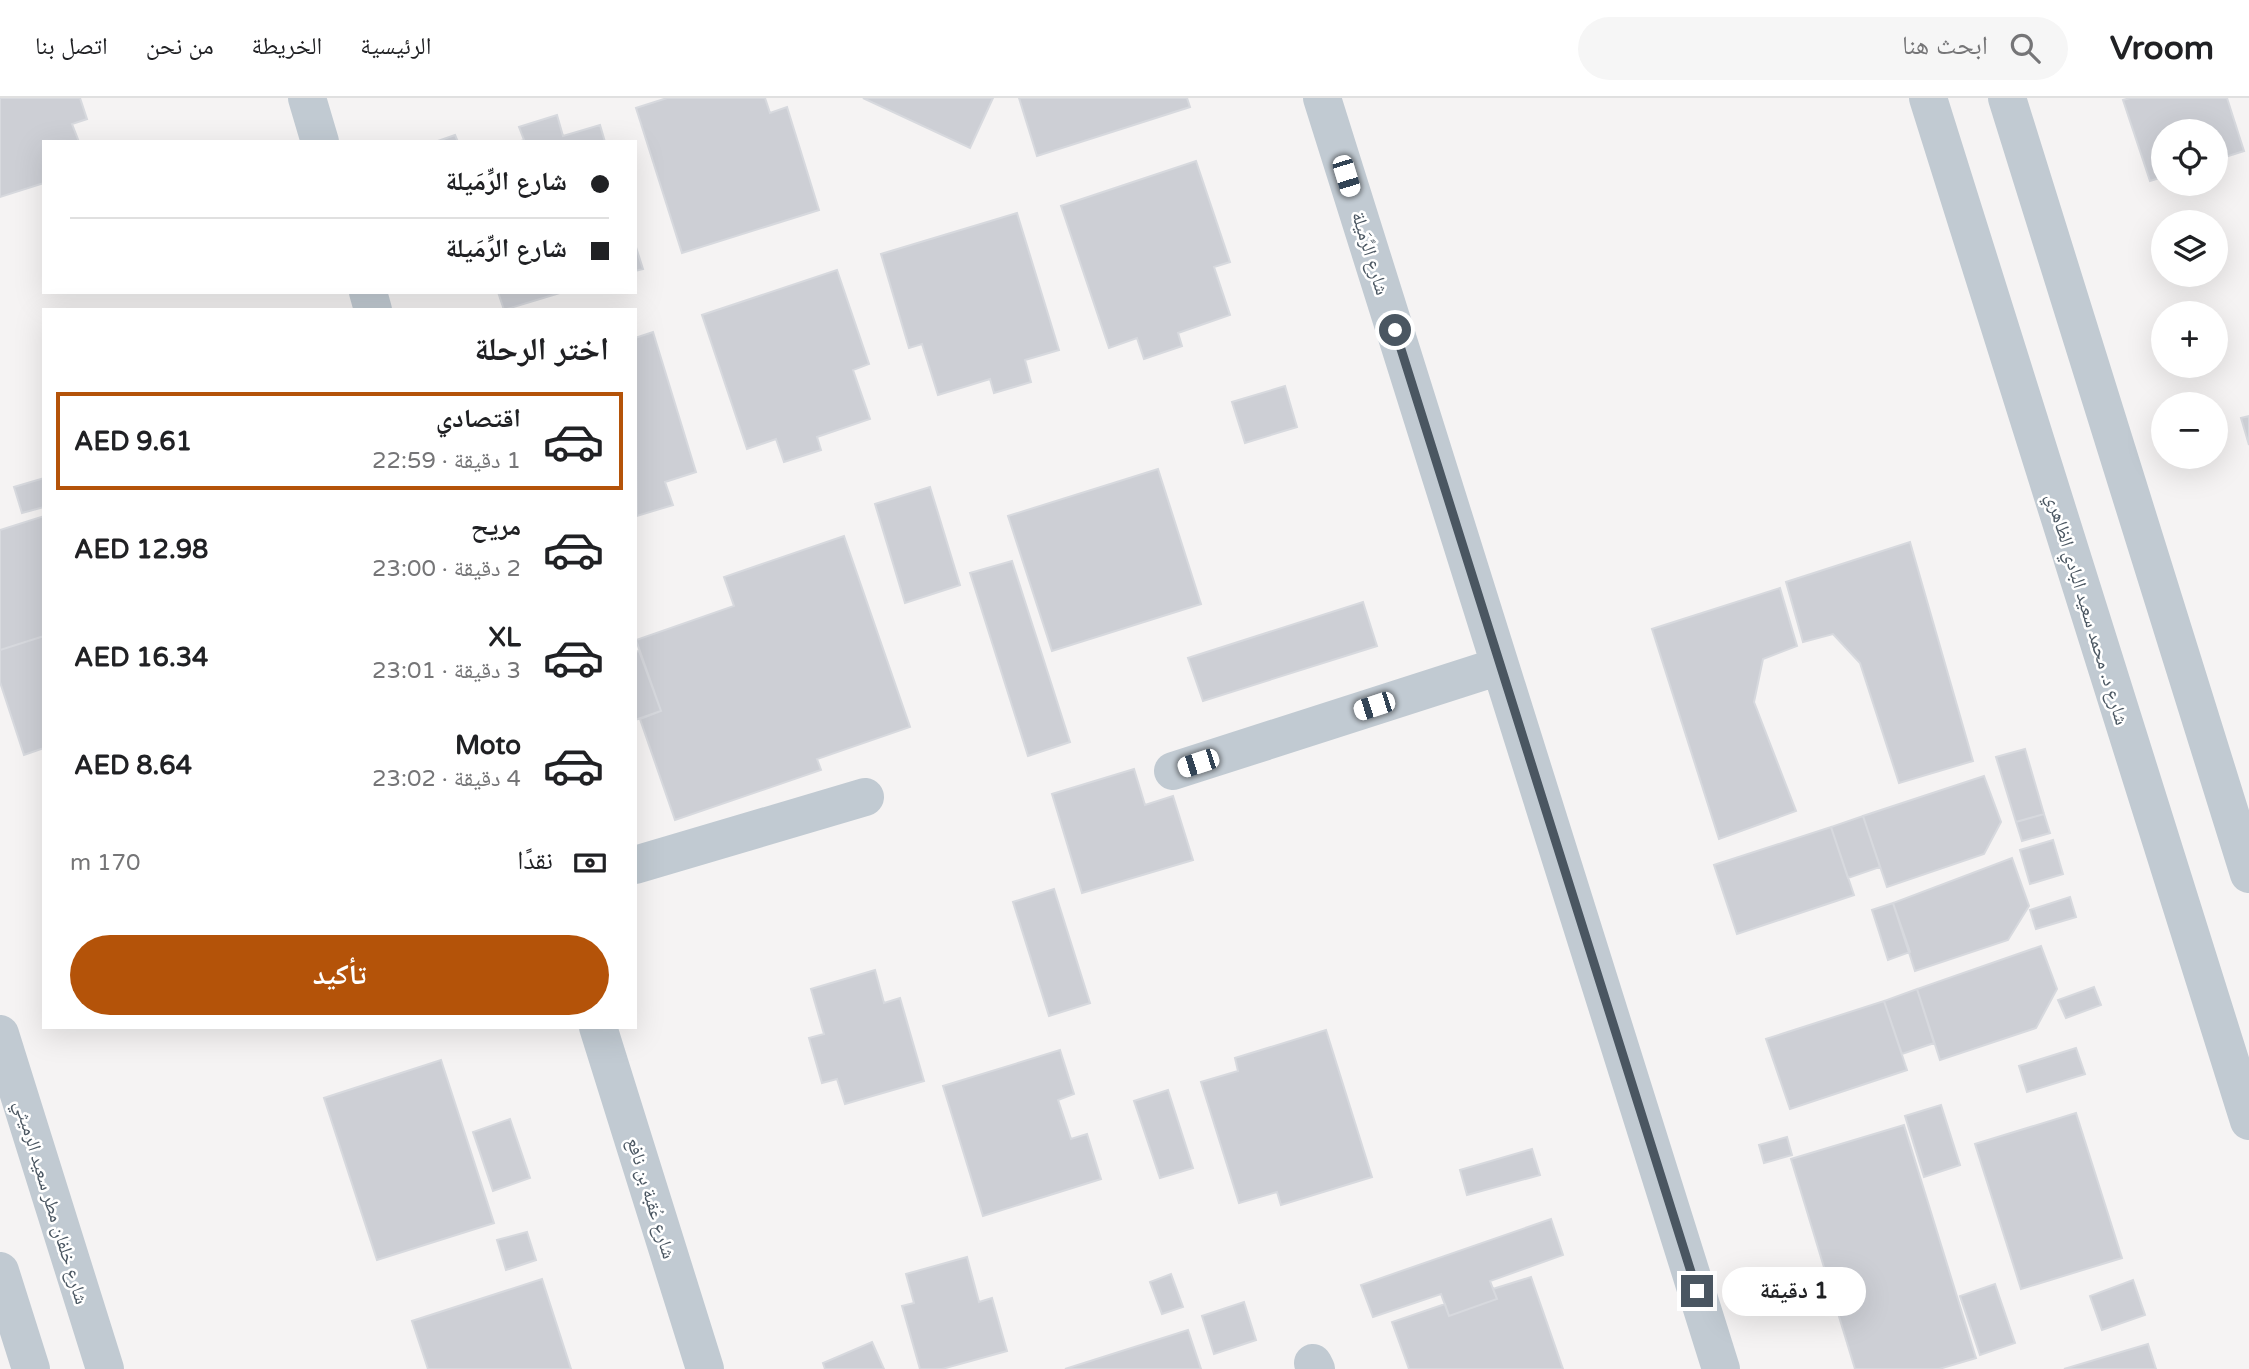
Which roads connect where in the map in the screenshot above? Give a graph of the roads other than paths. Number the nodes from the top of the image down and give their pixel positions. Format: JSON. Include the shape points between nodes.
{"nodes":[{"id":1,"x":307,"y":98,"type":"edge"},
{"id":2,"x":1322,"y":98,"type":"edge"},
{"id":3,"x":1928,"y":98,"type":"edge"},
{"id":4,"x":2007,"y":98,"type":"edge"},
{"id":5,"x":319,"y":140,"type":"edge"},
{"id":6,"x":1500,"y":666,"type":"junction"},
{"id":7,"x":1173,"y":771,"type":"dead end"},
{"id":8,"x":865,"y":797,"type":"dead end"},
{"id":9,"x":637,"y":864,"type":"edge"},
{"id":10,"x":2249,"y":874,"type":"edge"},
{"id":11,"x":599,"y":1029,"type":"edge"},
{"id":12,"x":0,"y":1034,"type":"edge"},
{"id":13,"x":2249,"y":1121,"type":"edge"},
{"id":14,"x":0,"y":1271,"type":"edge"},
{"id":15,"x":8,"y":1321,"type":"edge"},
{"id":16,"x":101,"y":1366,"type":"edge"},
{"id":17,"x":31,"y":1369,"type":"edge"},
{"id":18,"x":705,"y":1369,"type":"edge"},
{"id":19,"x":1721,"y":1369,"type":"edge"}],
"edges":[{"from":1,"to":5,"type":"street"},
{"from":2,"to":6,"type":"street","name":"شارع الرِّمَيلة"},
{"from":3,"to":13,"type":"street","name":"شارع د. محمد سعيد البادي الظاهري"},
{"from":4,"to":10,"type":"street"},
{"from":6,"to":7,"type":"street"},
{"from":6,"to":19,"type":"street","name":"شارع الرِّمَيلة"},
{"from":8,"to":9,"type":"street"},
{"from":11,"to":18,"type":"street","name":"شارع عُقبة بن نافع"},
{"from":12,"to":16,"type":"street","name":"شارع خلفان مطر سعيد الرميثي"},
{"from":14,"to":15,"type":"street"},
{"from":15,"to":17,"type":"street"}]}
